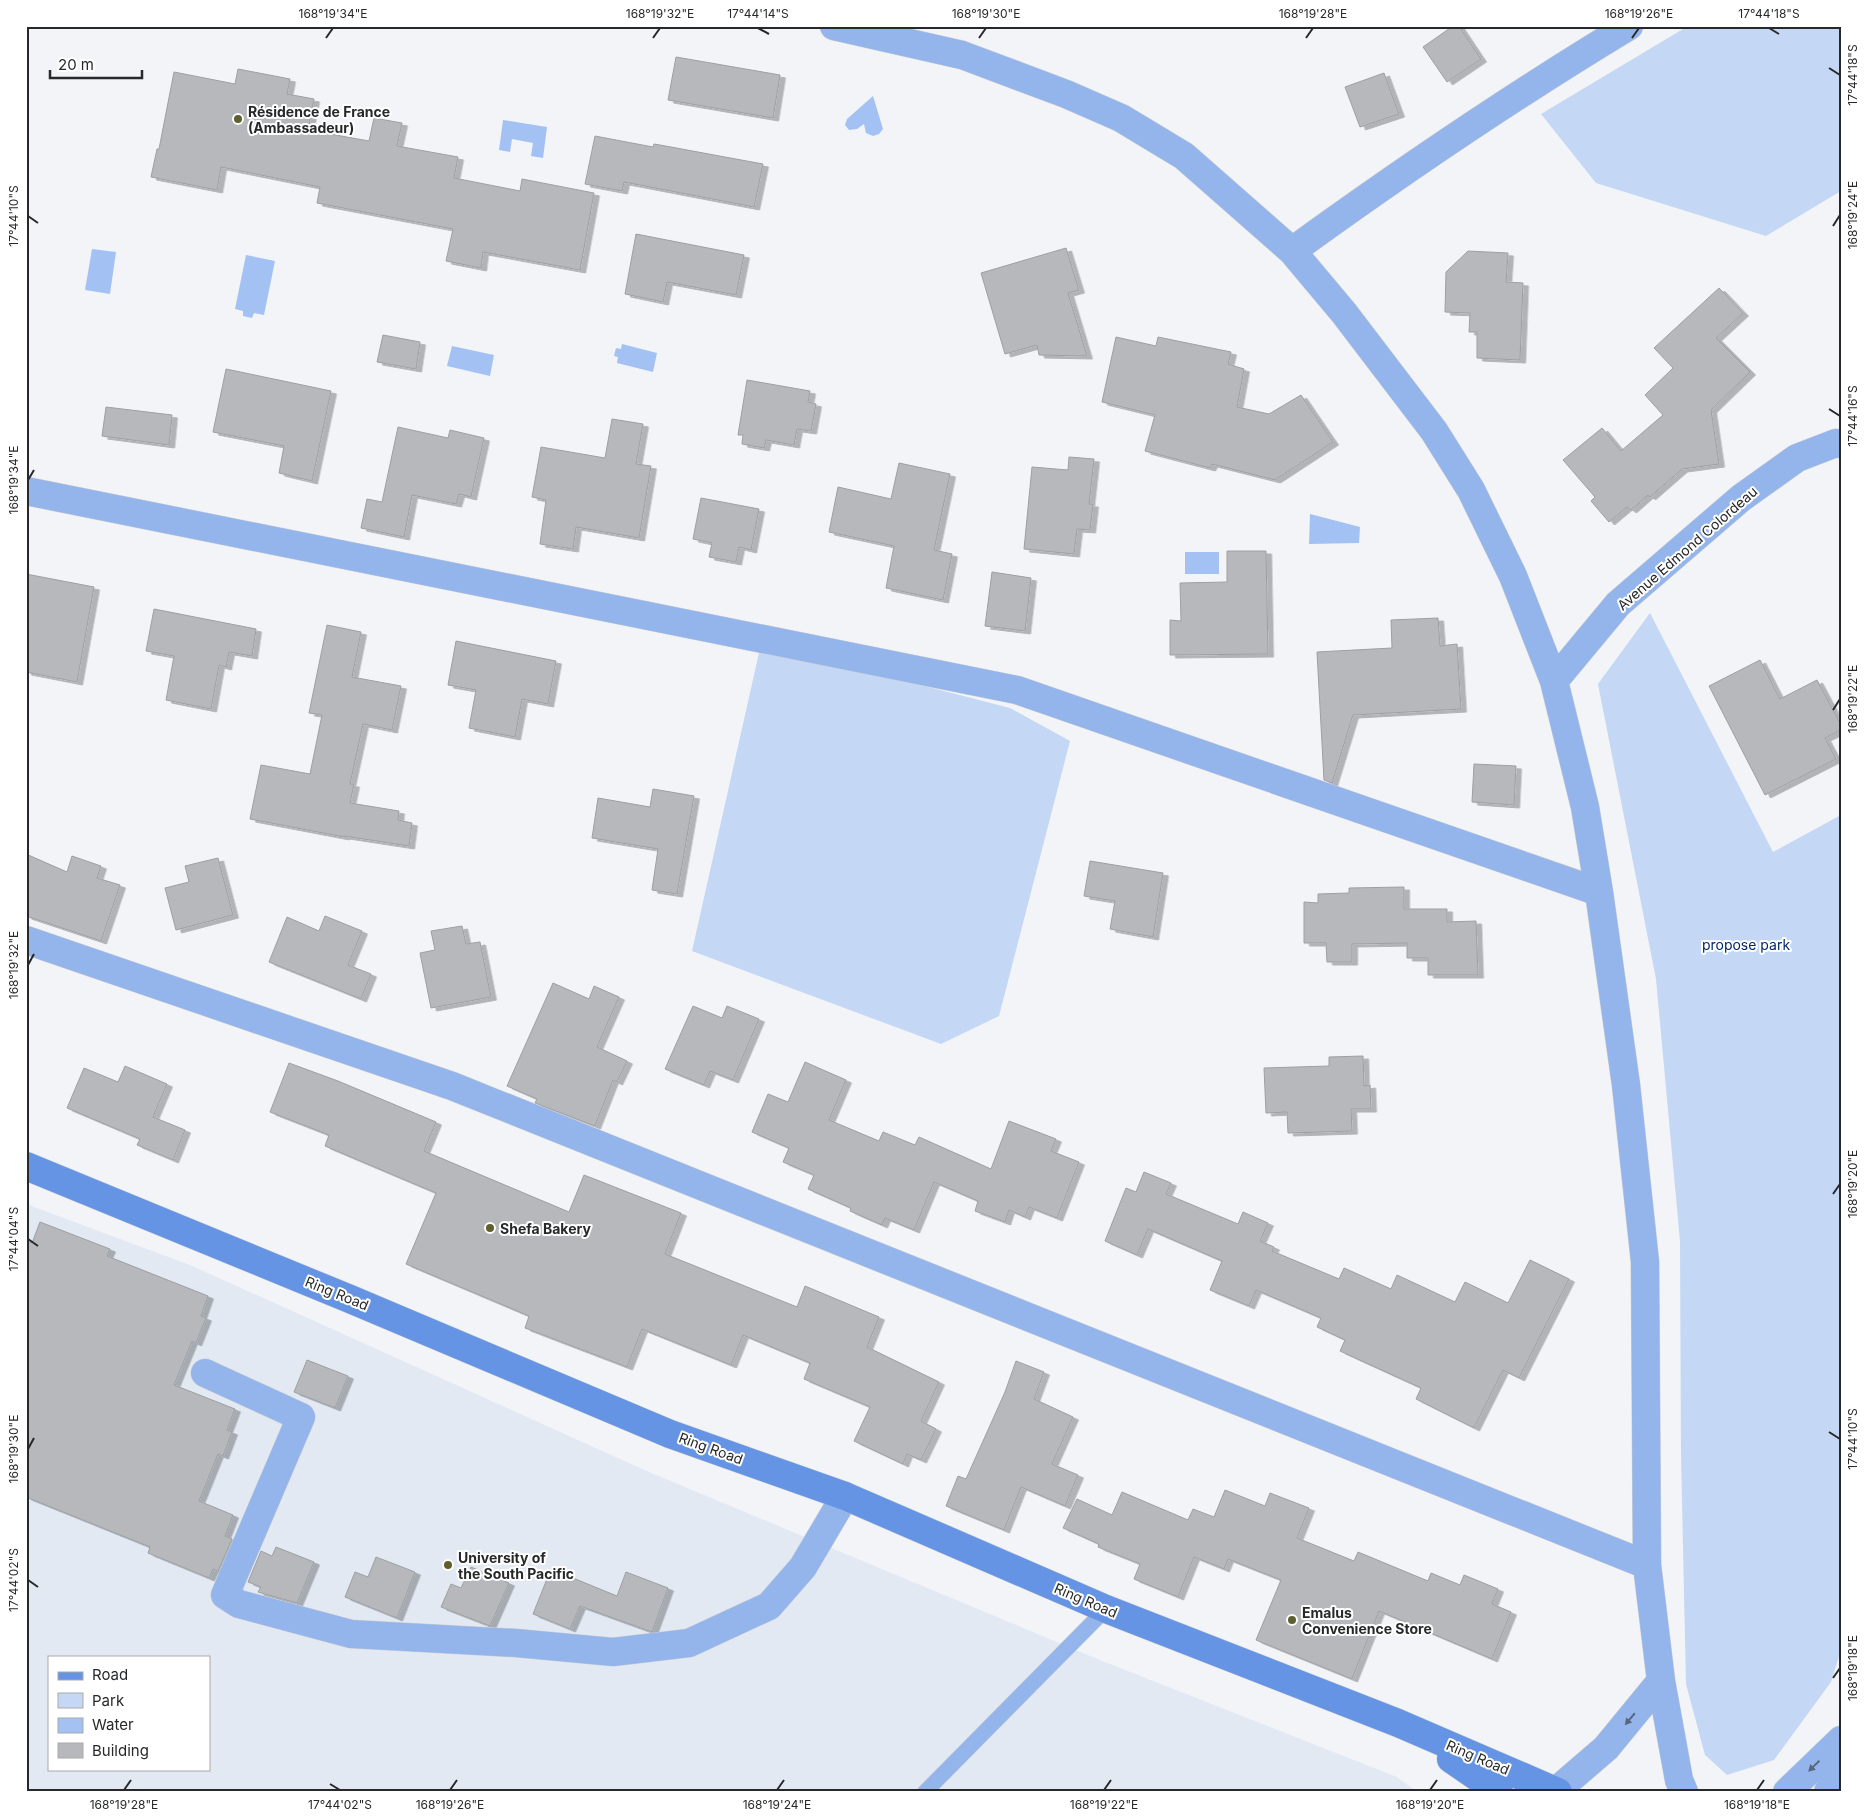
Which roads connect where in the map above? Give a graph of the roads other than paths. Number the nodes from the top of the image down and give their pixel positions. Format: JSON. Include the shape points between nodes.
{"nodes":[{"id":1,"x":834,"y":26,"type":"edge"},
{"id":2,"x":1629,"y":26,"type":"edge"},
{"id":3,"x":1292,"y":252,"type":"junction"},
{"id":4,"x":1841,"y":444,"type":"edge"},
{"id":5,"x":26,"y":491,"type":"edge"},
{"id":6,"x":1554,"y":681,"type":"junction"},
{"id":7,"x":1599,"y":892,"type":"junction"},
{"id":8,"x":26,"y":940,"type":"edge"},
{"id":9,"x":26,"y":1166,"type":"edge"},
{"id":10,"x":205,"y":1374,"type":"dead end"},
{"id":11,"x":845,"y":1496,"type":"junction"},
{"id":12,"x":1647,"y":1565,"type":"junction"},
{"id":13,"x":1106,"y":1609,"type":"junction"},
{"id":14,"x":1661,"y":1681,"type":"junction"},
{"id":15,"x":1398,"y":1723,"type":"junction"},
{"id":16,"x":1841,"y":1740,"type":"edge"},
{"id":17,"x":1841,"y":1768,"type":"edge"},
{"id":18,"x":1557,"y":1791,"type":"edge"},
{"id":19,"x":925,"y":1792,"type":"edge"},
{"id":20,"x":1499,"y":1792,"type":"edge"},
{"id":21,"x":1684,"y":1792,"type":"edge"},
{"id":22,"x":1787,"y":1792,"type":"edge"},
{"id":23,"x":1828,"y":1792,"type":"edge"}],
"edges":[{"from":1,"to":3,"type":"street","via":[[962,55],[1122,118],[1184,156]]},
{"from":2,"to":3,"type":"street","via":[[1556,70]]},
{"from":3,"to":6,"type":"street","via":[[1344,312],[1434,431],[1470,490],[1513,576]]},
{"from":4,"to":6,"type":"street","name":"Avenue Edmond Colordeau","via":[[1797,458],[1741,498],[1618,604]]},
{"from":5,"to":7,"type":"street","via":[[1017,690]]},
{"from":6,"to":7,"type":"street","via":[[1584,807]]},
{"from":7,"to":12,"type":"street","via":[[1626,1085],[1645,1262]]},
{"from":8,"to":12,"type":"street","via":[[452,1086]]},
{"from":9,"to":11,"type":"main road","name":"Ring Road","via":[[360,1302],[670,1434]]},
{"from":10,"to":11,"type":"street","via":[[301,1417],[225,1595],[239,1604],[351,1634],[613,1652],[689,1644],[769,1606],[803,1567]]},
{"from":11,"to":13,"type":"main road","name":"Ring Road"},
{"from":12,"to":14,"type":"street"},
{"from":13,"to":15,"type":"main road","name":"Ring Road"},
{"from":13,"to":19,"type":"lane"},
{"from":14,"to":18,"type":"street","one_way":true,"via":[[1606,1748]]},
{"from":14,"to":21,"type":"street"},
{"from":15,"to":18,"type":"main road","name":"Ring Road"},
{"from":15,"to":20,"type":"main road","name":"Ring Road"},
{"from":16,"to":22,"type":"street","one_way":true},
{"from":17,"to":23,"type":"street"}]}
